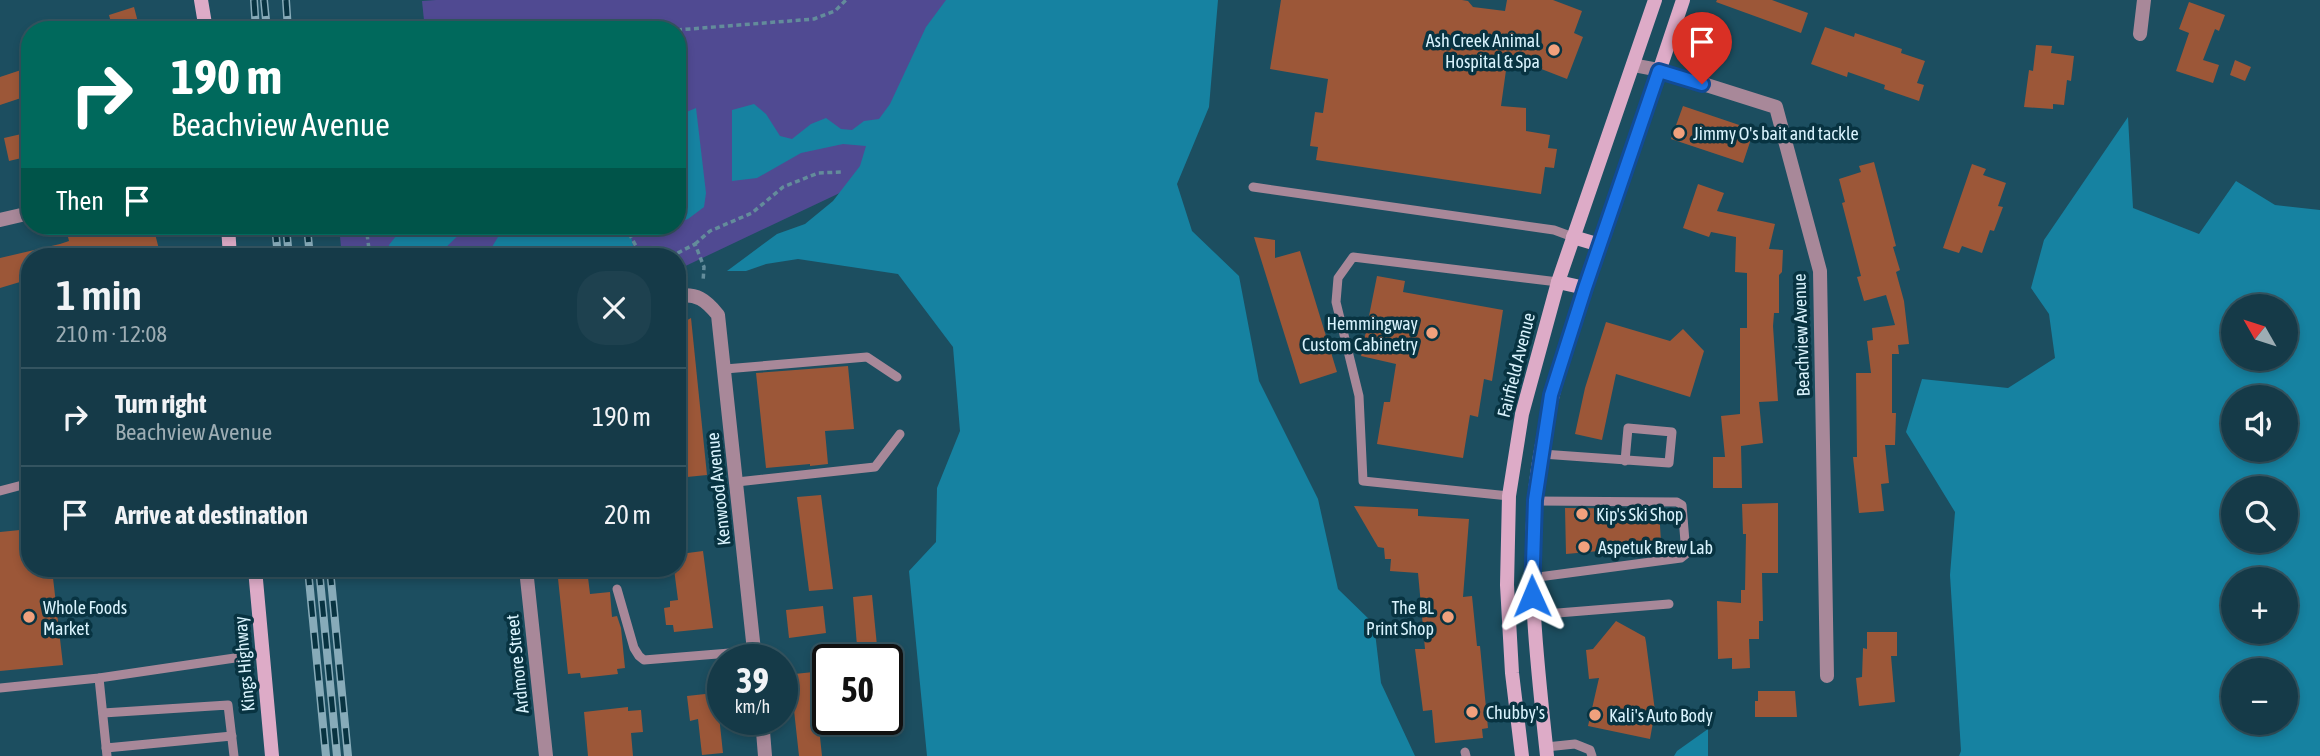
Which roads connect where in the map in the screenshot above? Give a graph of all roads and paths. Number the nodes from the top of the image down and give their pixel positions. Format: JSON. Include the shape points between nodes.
{"nodes":[{"id":1,"x":201,"y":0,"type":"edge"},
{"id":2,"x":846,"y":0,"type":"edge"},
{"id":3,"x":1655,"y":0,"type":"edge"},
{"id":4,"x":1684,"y":0,"type":"edge"},
{"id":5,"x":2144,"y":0,"type":"edge"},
{"id":6,"x":204,"y":21,"type":"edge"},
{"id":7,"x":686,"y":29,"type":"edge"},
{"id":8,"x":2140,"y":34,"type":"dead end"},
{"id":9,"x":1633,"y":65,"type":"junction"},
{"id":10,"x":1659,"y":71,"type":"junction"},
{"id":11,"x":841,"y":172,"type":"dead end"},
{"id":12,"x":1253,"y":187,"type":"dead end"},
{"id":13,"x":21,"y":215,"type":"edge"},
{"id":14,"x":0,"y":220,"type":"edge"},
{"id":15,"x":1573,"y":237,"type":"junction"},
{"id":16,"x":695,"y":244,"type":"junction"},
{"id":17,"x":1600,"y":245,"type":"junction"},
{"id":18,"x":686,"y":249,"type":"edge"},
{"id":19,"x":1558,"y":282,"type":"junction"},
{"id":20,"x":1585,"y":288,"type":"junction"},
{"id":21,"x":686,"y":295,"type":"edge"},
{"id":22,"x":702,"y":298,"type":"junction"},
{"id":23,"x":725,"y":369,"type":"junction"},
{"id":24,"x":897,"y":377,"type":"dead end"},
{"id":25,"x":900,"y":434,"type":"dead end"},
{"id":26,"x":1542,"y":454,"type":"junction"},
{"id":27,"x":1625,"y":461,"type":"junction"},
{"id":28,"x":737,"y":482,"type":"junction"},
{"id":29,"x":21,"y":485,"type":"edge"},
{"id":30,"x":0,"y":491,"type":"edge"},
{"id":31,"x":1509,"y":496,"type":"junction"},
{"id":32,"x":1535,"y":500,"type":"junction"},
{"id":33,"x":256,"y":577,"type":"edge"},
{"id":34,"x":527,"y":577,"type":"edge"},
{"id":35,"x":1531,"y":578,"type":"junction"},
{"id":36,"x":617,"y":589,"type":"dead end"},
{"id":37,"x":1670,"y":604,"type":"dead end"},
{"id":38,"x":1534,"y":615,"type":"junction"},
{"id":39,"x":754,"y":644,"type":"edge"},
{"id":40,"x":262,"y":654,"type":"junction"},
{"id":41,"x":707,"y":657,"type":"edge"},
{"id":42,"x":1827,"y":676,"type":"dead end"},
{"id":43,"x":99,"y":678,"type":"junction"},
{"id":44,"x":0,"y":688,"type":"edge"},
{"id":45,"x":103,"y":713,"type":"junction"},
{"id":46,"x":763,"y":735,"type":"edge"},
{"id":47,"x":232,"y":736,"type":"junction"},
{"id":48,"x":1546,"y":751,"type":"edge"},
{"id":49,"x":106,"y":752,"type":"edge"},
{"id":50,"x":234,"y":756,"type":"edge"},
{"id":51,"x":272,"y":756,"type":"edge"},
{"id":52,"x":546,"y":756,"type":"edge"},
{"id":53,"x":765,"y":756,"type":"edge"},
{"id":54,"x":1522,"y":756,"type":"edge"},
{"id":55,"x":1592,"y":756,"type":"edge"}],
"edges":[{"from":1,"to":6,"type":"main road"},
{"from":2,"to":7,"type":"path","via":[[835,12],[814,19]]},
{"from":3,"to":9,"type":"main road","name":"Fairfield Avenue"},
{"from":4,"to":10,"type":"main road"},
{"from":5,"to":8,"type":"street"},
{"from":9,"to":10,"type":"street","name":"Beachview Avenue"},
{"from":9,"to":15,"type":"main road","name":"Fairfield Avenue"},
{"from":10,"to":17,"type":"main road"},
{"from":10,"to":42,"type":"street","name":"Beachview Avenue","via":[[1776,107],[1820,271]]},
{"from":11,"to":16,"type":"path","via":[[818,173],[783,187],[752,213],[710,231]]},
{"from":12,"to":15,"type":"lane","via":[[1554,230]]},
{"from":13,"to":14,"type":"street"},
{"from":15,"to":17,"type":"main road"},
{"from":15,"to":19,"type":"main road","name":"Fairfield Avenue"},
{"from":16,"to":18,"type":"path"},
{"from":16,"to":22,"type":"path","via":[[704,267]]},
{"from":17,"to":20,"type":"main road"},
{"from":19,"to":20,"type":"main road"},
{"from":19,"to":31,"type":"main road","name":"Fairfield Avenue","via":[[1522,414]]},
{"from":19,"to":31,"type":"lane","via":[[1353,257],[1338,278],[1336,302],[1359,396],[1363,481]]},
{"from":20,"to":26,"type":"main road","via":[[1551,395]]},
{"from":21,"to":22,"type":"street"},
{"from":22,"to":23,"type":"street","name":"Kenwood Avenue","via":[[718,315]]},
{"from":23,"to":24,"type":"lane","via":[[867,357]]},
{"from":23,"to":28,"type":"street","name":"Kenwood Avenue"},
{"from":25,"to":28,"type":"lane","via":[[875,467]]},
{"from":26,"to":27,"type":"lane"},
{"from":26,"to":32,"type":"main road"},
{"from":27,"to":27,"type":"lane","via":[[1669,463],[1672,432],[1628,428]]},
{"from":28,"to":39,"type":"street","name":"Kenwood Avenue"},
{"from":29,"to":30,"type":"lane"},
{"from":31,"to":32,"type":"main road"},
{"from":31,"to":54,"type":"main road","name":"Fairfield Avenue","via":[[1507,585]]},
{"from":32,"to":35,"type":"main road"},
{"from":32,"to":35,"type":"lane","via":[[1677,502],[1682,505],[1686,554]]},
{"from":33,"to":40,"type":"main road","name":"Kings Highway"},
{"from":34,"to":52,"type":"street","name":"Ardmore Street"},
{"from":35,"to":38,"type":"main road"},
{"from":36,"to":41,"type":"lane","via":[[634,648],[644,660]]},
{"from":37,"to":38,"type":"lane"},
{"from":38,"to":48,"type":"main road"},
{"from":40,"to":43,"type":"lane"},
{"from":40,"to":51,"type":"main road","name":"Kings Highway"},
{"from":43,"to":44,"type":"lane"},
{"from":43,"to":45,"type":"lane"},
{"from":45,"to":47,"type":"lane","via":[[228,705]]},
{"from":45,"to":49,"type":"lane"},
{"from":46,"to":53,"type":"street"},
{"from":47,"to":49,"type":"lane"},
{"from":47,"to":50,"type":"lane"},
{"from":48,"to":55,"type":"lane","via":[[1575,744],[1590,750]]}]}
